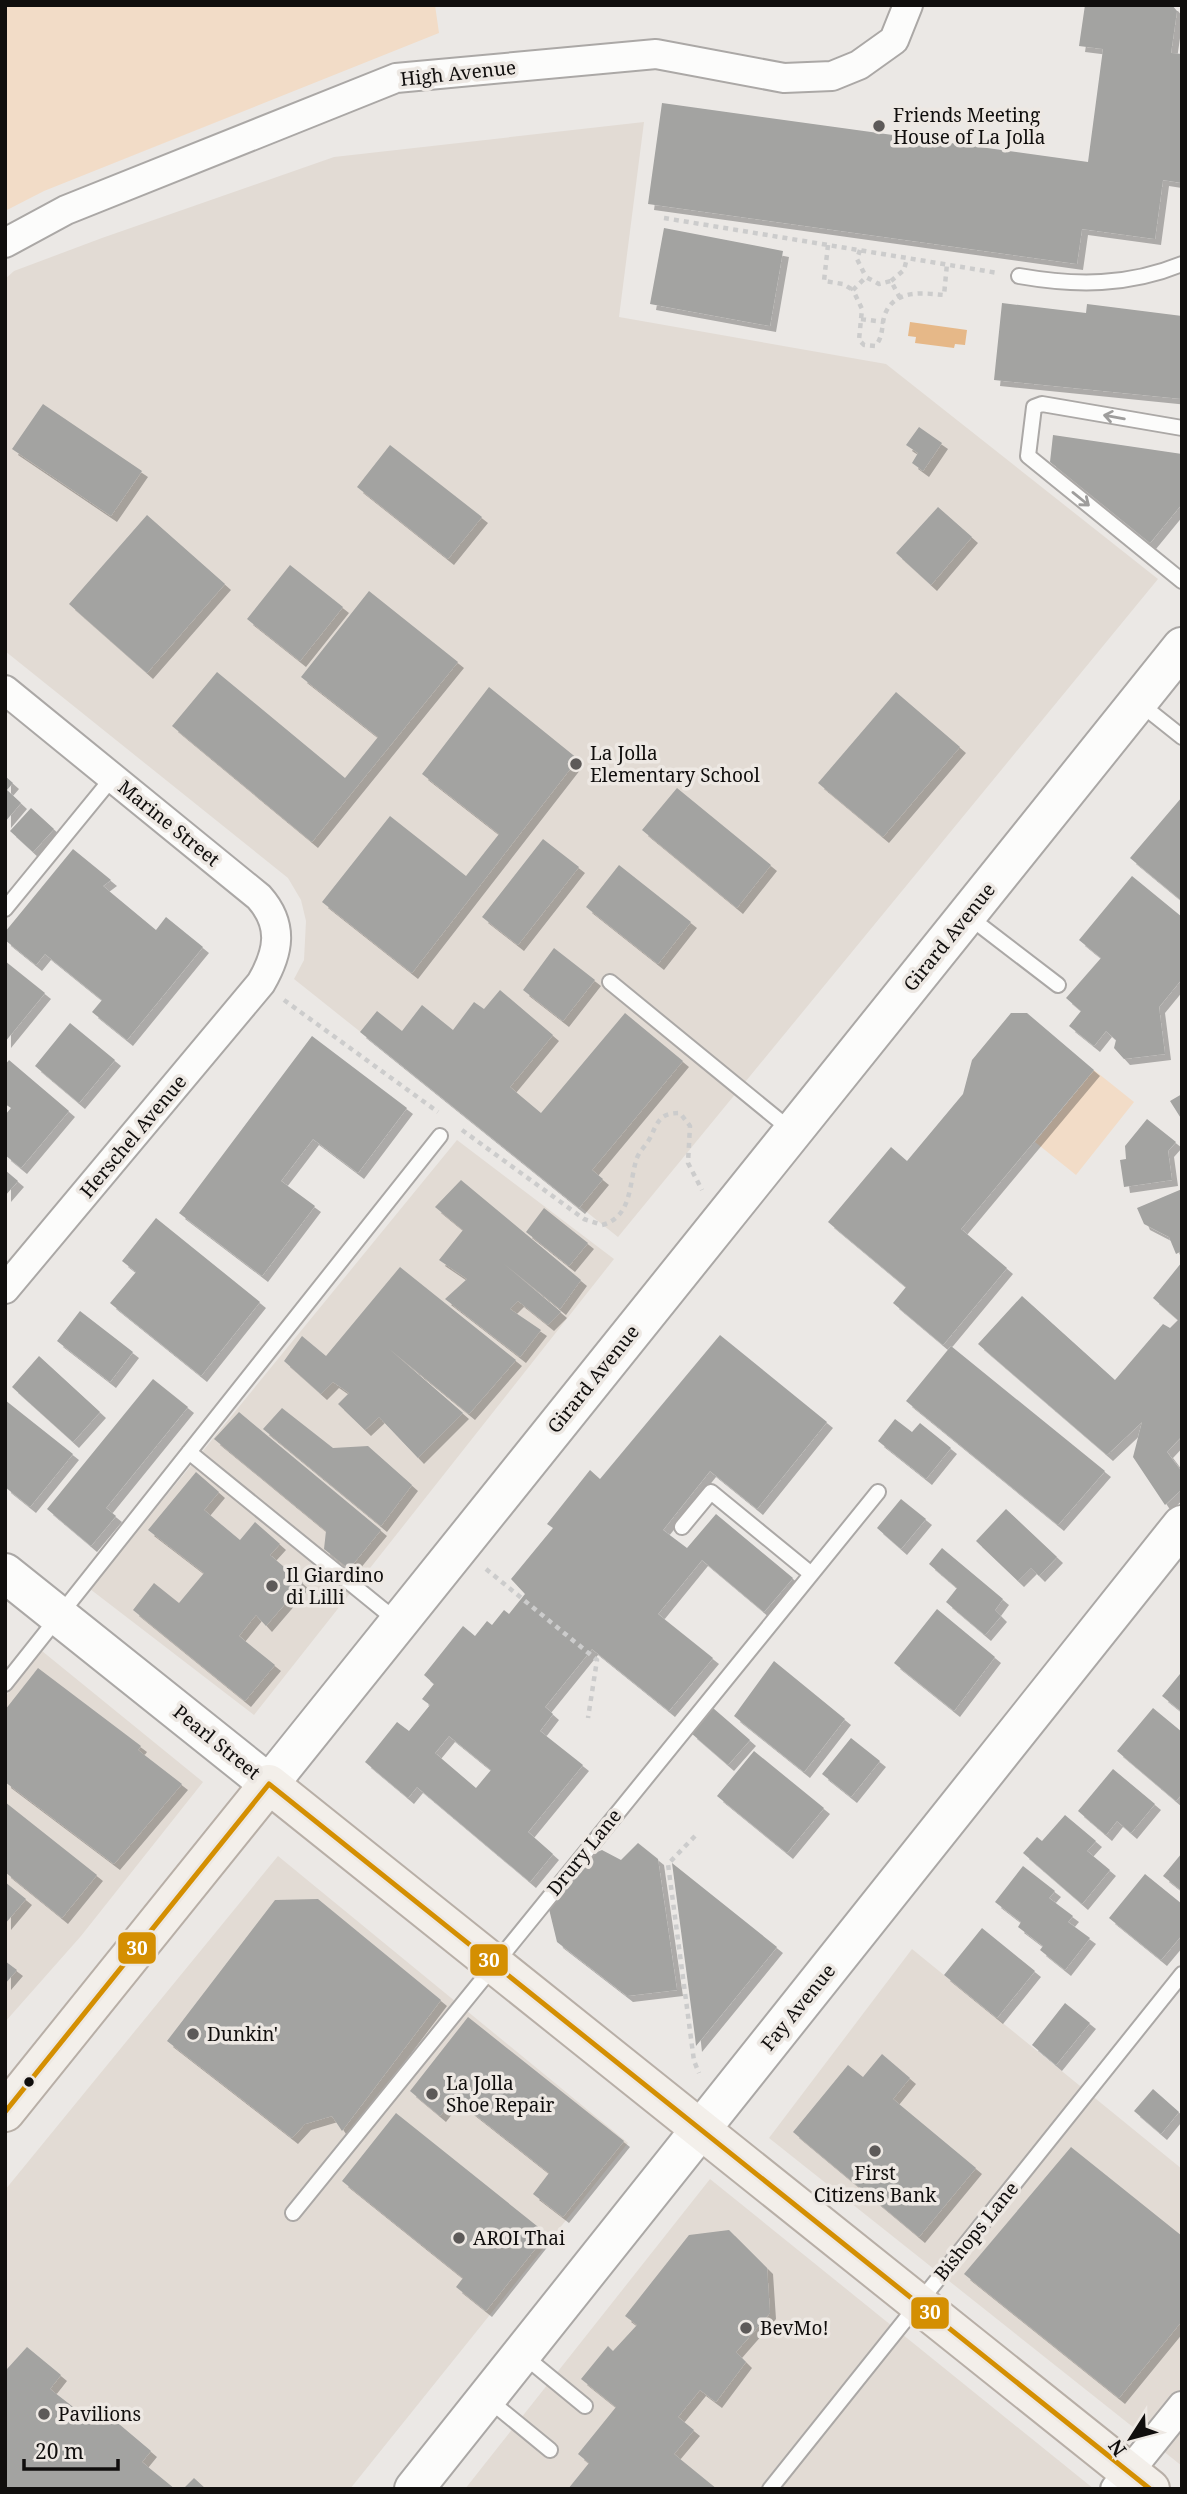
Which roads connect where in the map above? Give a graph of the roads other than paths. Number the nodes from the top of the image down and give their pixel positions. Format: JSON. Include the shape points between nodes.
{"nodes":[{"id":1,"x":908,"y":5,"type":"edge"},
{"id":2,"x":5,"y":243,"type":"edge"},
{"id":3,"x":1182,"y":264,"type":"edge"},
{"id":4,"x":1020,"y":276,"type":"road end"},
{"id":5,"x":1182,"y":428,"type":"edge"},
{"id":6,"x":1182,"y":581,"type":"edge"},
{"id":7,"x":1182,"y":647,"type":"edge"},
{"id":8,"x":5,"y":691,"type":"edge"},
{"id":9,"x":1137,"y":701,"type":"junction"},
{"id":10,"x":1182,"y":737,"type":"edge"},
{"id":11,"x":113,"y":777,"type":"junction"},
{"id":12,"x":5,"y":909,"type":"edge"},
{"id":13,"x":967,"y":915,"type":"junction"},
{"id":14,"x":610,"y":982,"type":"dead end"},
{"id":15,"x":261,"y":983,"type":"joint"},
{"id":16,"x":1058,"y":985,"type":"dead end"},
{"id":17,"x":793,"y":1132,"type":"junction"},
{"id":18,"x":440,"y":1136,"type":"dead end"},
{"id":19,"x":5,"y":1289,"type":"edge"},
{"id":20,"x":189,"y":1452,"type":"junction"},
{"id":21,"x":877,"y":1492,"type":"dead end"},
{"id":22,"x":1182,"y":1525,"type":"edge"},
{"id":23,"x":682,"y":1527,"type":"dead end"},
{"id":24,"x":5,"y":1573,"type":"edge"},
{"id":25,"x":810,"y":1573,"type":"junction"},
{"id":26,"x":59,"y":1616,"type":"junction"},
{"id":27,"x":399,"y":1622,"type":"junction"},
{"id":28,"x":5,"y":1684,"type":"edge"},
{"id":29,"x":269,"y":1784,"type":"junction"},
{"id":30,"x":492,"y":1965,"type":"junction"},
{"id":31,"x":1182,"y":1974,"type":"edge"},
{"id":32,"x":5,"y":2112,"type":"edge"},
{"id":33,"x":700,"y":2130,"type":"junction"},
{"id":34,"x":293,"y":2213,"type":"dead end"},
{"id":35,"x":918,"y":2304,"type":"junction"},
{"id":36,"x":522,"y":2354,"type":"junction"},
{"id":37,"x":486,"y":2398,"type":"junction"},
{"id":38,"x":585,"y":2406,"type":"dead end"},
{"id":39,"x":1182,"y":2406,"type":"edge"},
{"id":40,"x":550,"y":2450,"type":"dead end"},
{"id":41,"x":1131,"y":2483,"type":"edge"},
{"id":42,"x":414,"y":2489,"type":"edge"},
{"id":43,"x":770,"y":2489,"type":"edge"}],
"edges":[{"from":1,"to":2,"type":"street","name":"High Avenue","via":[[894,40],[859,65],[832,76],[784,78],[656,54],[396,78],[66,209]]},
{"from":3,"to":4,"type":"lane","via":[[1154,275],[1106,283],[1064,284]]},
{"from":5,"to":6,"type":"lane","one_way":true,"via":[[1042,404],[1034,407],[1028,456]]},
{"from":7,"to":9,"type":"street","name":"Girard Avenue"},
{"from":8,"to":11,"type":"street","name":"Marine Street"},
{"from":9,"to":10,"type":"lane"},
{"from":9,"to":13,"type":"street","name":"Girard Avenue"},
{"from":11,"to":12,"type":"lane"},
{"from":11,"to":15,"type":"street","name":"Marine Street","via":[[271,910],[277,944]]},
{"from":13,"to":16,"type":"lane"},
{"from":13,"to":17,"type":"street","name":"Girard Avenue"},
{"from":14,"to":17,"type":"lane"},
{"from":15,"to":19,"type":"street","name":"Herschel Avenue"},
{"from":17,"to":27,"type":"street","name":"Girard Avenue"},
{"from":18,"to":20,"type":"lane"},
{"from":20,"to":26,"type":"lane"},
{"from":20,"to":27,"type":"lane"},
{"from":21,"to":25,"type":"lane","name":"Drury Lane"},
{"from":22,"to":33,"type":"street","name":"Fay Avenue"},
{"from":23,"to":25,"type":"lane","via":[[711,1492]]},
{"from":24,"to":26,"type":"street","name":"Pearl Street"},
{"from":25,"to":30,"type":"lane","name":"Drury Lane"},
{"from":26,"to":28,"type":"lane"},
{"from":26,"to":29,"type":"street","name":"Pearl Street"},
{"from":27,"to":29,"type":"street","name":"Girard Avenue"},
{"from":29,"to":30,"type":"main road","name":"Pearl Street"},
{"from":29,"to":32,"type":"main road","name":"Girard Avenue"},
{"from":30,"to":33,"type":"main road","name":"Pearl Street"},
{"from":30,"to":34,"type":"lane","name":"Drury Lane"},
{"from":31,"to":35,"type":"lane","name":"Bishops Lane"},
{"from":33,"to":35,"type":"main road","name":"Pearl Street"},
{"from":33,"to":36,"type":"street","name":"Fay Avenue"},
{"from":35,"to":41,"type":"main road","name":"Pearl Street"},
{"from":35,"to":43,"type":"lane","name":"Bishops Lane"},
{"from":36,"to":37,"type":"street","name":"Fay Avenue"},
{"from":36,"to":38,"type":"lane"},
{"from":37,"to":40,"type":"lane"},
{"from":37,"to":42,"type":"street","name":"Fay Avenue"},
{"from":39,"to":41,"type":"street"}]}
